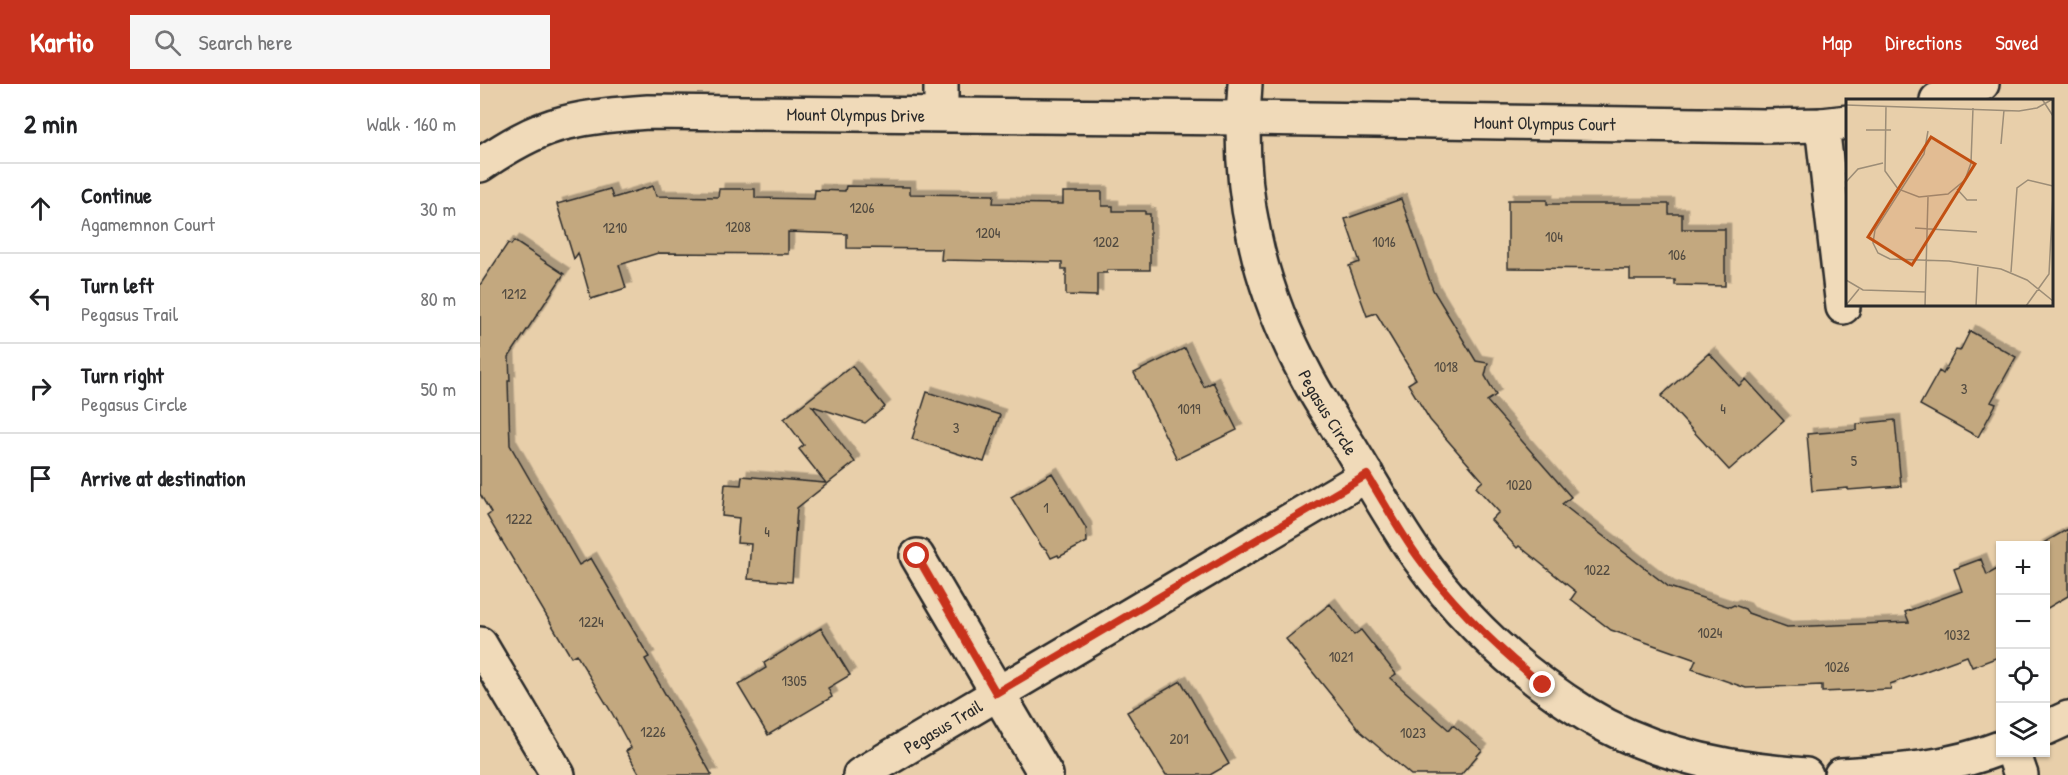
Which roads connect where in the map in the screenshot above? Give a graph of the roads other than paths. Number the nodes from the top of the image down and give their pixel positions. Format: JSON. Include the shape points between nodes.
{"nodes":[{"id":1,"x":1245,"y":84,"type":"edge"},
{"id":2,"x":1982,"y":84,"type":"edge"},
{"id":3,"x":941,"y":99,"type":"edge"},
{"id":4,"x":1940,"y":99,"type":"edge"},
{"id":5,"x":1242,"y":118,"type":"junction"},
{"id":6,"x":1835,"y":123,"type":"edge"},
{"id":7,"x":480,"y":165,"type":"edge"},
{"id":8,"x":1843,"y":307,"type":"dead end"},
{"id":9,"x":1367,"y":475,"type":"junction"},
{"id":10,"x":917,"y":556,"type":"dead end"},
{"id":11,"x":480,"y":644,"type":"edge"},
{"id":12,"x":996,"y":693,"type":"junction"},
{"id":13,"x":2068,"y":717,"type":"edge"},
{"id":14,"x":2050,"y":726,"type":"edge"},
{"id":15,"x":1996,"y":750,"type":"edge"},
{"id":16,"x":2014,"y":757,"type":"edge"},
{"id":17,"x":1659,"y":762,"type":"edge"},
{"id":18,"x":558,"y":775,"type":"edge"},
{"id":19,"x":860,"y":775,"type":"edge"},
{"id":20,"x":1046,"y":775,"type":"edge"},
{"id":21,"x":1806,"y":775,"type":"edge"},
{"id":22,"x":1841,"y":775,"type":"edge"},
{"id":23,"x":2021,"y":775,"type":"edge"}],
"edges":[{"from":1,"to":5,"type":"street","name":"Pegasus Circle"},
{"from":2,"to":4,"type":"street"},
{"from":3,"to":5,"type":"street","name":"Mount Olympus Drive"},
{"from":3,"to":7,"type":"street","name":"Mount Olympus Drive","via":[[608,116],[562,123],[530,136]]},
{"from":5,"to":6,"type":"street","name":"Mount Olympus Court","via":[[1764,126]]},
{"from":5,"to":9,"type":"street","name":"Pegasus Circle","via":[[1253,234],[1266,280],[1307,377]]},
{"from":6,"to":8,"type":"street"},
{"from":9,"to":12,"type":"street","name":"Pegasus Trail"},
{"from":9,"to":17,"type":"street","name":"Pegasus Circle","via":[[1418,557],[1456,606],[1498,649],[1543,685]]},
{"from":10,"to":12,"type":"street"},
{"from":11,"to":18,"type":"street"},
{"from":12,"to":19,"type":"street","name":"Pegasus Trail"},
{"from":12,"to":20,"type":"street"},
{"from":13,"to":14,"type":"street"},
{"from":15,"to":22,"type":"street","via":[[1933,767]]},
{"from":16,"to":23,"type":"street"},
{"from":17,"to":21,"type":"street","name":"Pegasus Circle","via":[[1721,764]]}]}
